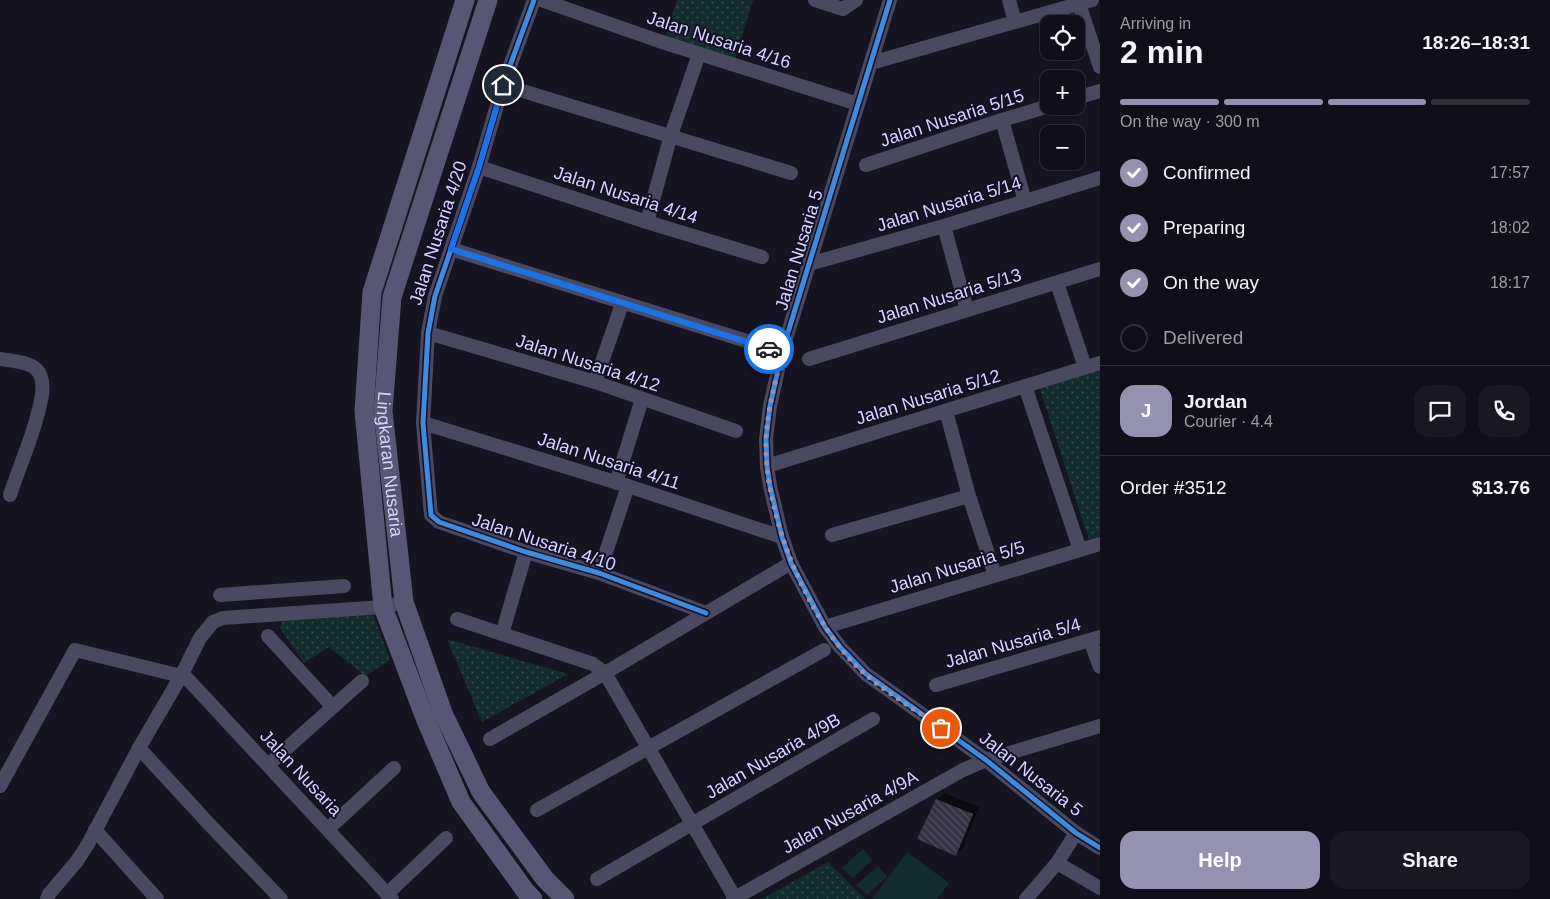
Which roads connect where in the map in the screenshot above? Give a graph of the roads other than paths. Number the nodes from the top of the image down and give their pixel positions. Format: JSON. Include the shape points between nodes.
{"nodes":[{"id":1,"x":465,"y":0,"type":"edge"},
{"id":2,"x":488,"y":0,"type":"edge"},
{"id":3,"x":534,"y":0,"type":"edge"},
{"id":4,"x":541,"y":0,"type":"edge"},
{"id":5,"x":815,"y":0,"type":"edge"},
{"id":6,"x":856,"y":0,"type":"edge"},
{"id":7,"x":890,"y":0,"type":"edge"},
{"id":8,"x":1009,"y":0,"type":"edge"},
{"id":9,"x":1085,"y":2,"type":"edge"},
{"id":10,"x":1015,"y":22,"type":"junction"},
{"id":11,"x":699,"y":54,"type":"junction"},
{"id":12,"x":870,"y":63,"type":"junction"},
{"id":13,"x":1100,"y":67,"type":"edge"},
{"id":14,"x":503,"y":85,"type":"junction"},
{"id":15,"x":1100,"y":91,"type":"edge"},
{"id":16,"x":1085,"y":95,"type":"edge"},
{"id":17,"x":858,"y":104,"type":"junction"},
{"id":18,"x":1040,"y":109,"type":"edge"},
{"id":19,"x":1002,"y":120,"type":"junction"},
{"id":20,"x":671,"y":136,"type":"junction"},
{"id":21,"x":866,"y":165,"type":"dead end"},
{"id":22,"x":479,"y":167,"type":"junction"},
{"id":23,"x":791,"y":173,"type":"dead end"},
{"id":24,"x":1100,"y":178,"type":"edge"},
{"id":25,"x":1026,"y":201,"type":"junction"},
{"id":26,"x":647,"y":222,"type":"junction"},
{"id":27,"x":944,"y":226,"type":"junction"},
{"id":28,"x":451,"y":249,"type":"junction"},
{"id":29,"x":762,"y":257,"type":"dead end"},
{"id":30,"x":809,"y":264,"type":"junction"},
{"id":31,"x":1100,"y":269,"type":"edge"},
{"id":32,"x":1057,"y":283,"type":"junction"},
{"id":33,"x":622,"y":304,"type":"junction"},
{"id":34,"x":967,"y":310,"type":"junction"},
{"id":35,"x":428,"y":333,"type":"junction"},
{"id":36,"x":782,"y":352,"type":"junction"},
{"id":37,"x":0,"y":359,"type":"edge"},
{"id":38,"x":809,"y":360,"type":"dead end"},
{"id":39,"x":1100,"y":362,"type":"edge"},
{"id":40,"x":1085,"y":367,"type":"junction"},
{"id":41,"x":595,"y":382,"type":"junction"},
{"id":42,"x":1025,"y":386,"type":"junction"},
{"id":43,"x":642,"y":399,"type":"junction"},
{"id":44,"x":946,"y":411,"type":"junction"},
{"id":45,"x":423,"y":423,"type":"junction"},
{"id":46,"x":736,"y":430,"type":"dead end"},
{"id":47,"x":767,"y":466,"type":"junction"},
{"id":48,"x":622,"y":484,"type":"junction"},
{"id":49,"x":10,"y":495,"type":"dead end"},
{"id":50,"x":969,"y":496,"type":"junction"},
{"id":51,"x":431,"y":515,"type":"joint"},
{"id":52,"x":832,"y":535,"type":"dead end"},
{"id":53,"x":782,"y":537,"type":"junction"},
{"id":54,"x":1100,"y":544,"type":"edge"},
{"id":55,"x":1080,"y":550,"type":"junction"},
{"id":56,"x":526,"y":552,"type":"junction"},
{"id":57,"x":791,"y":563,"type":"junction"},
{"id":58,"x":600,"y":573,"type":"junction"},
{"id":59,"x":995,"y":575,"type":"junction"},
{"id":60,"x":344,"y":586,"type":"dead end"},
{"id":61,"x":220,"y":595,"type":"dead end"},
{"id":62,"x":404,"y":602,"type":"junction"},
{"id":63,"x":383,"y":607,"type":"junction"},
{"id":64,"x":706,"y":613,"type":"junction"},
{"id":65,"x":457,"y":619,"type":"dead end"},
{"id":66,"x":825,"y":627,"type":"junction"},
{"id":67,"x":502,"y":634,"type":"junction"},
{"id":68,"x":268,"y":636,"type":"dead end"},
{"id":69,"x":1095,"y":638,"type":"edge"},
{"id":70,"x":824,"y":650,"type":"dead end"},
{"id":71,"x":1100,"y":666,"type":"edge"},
{"id":72,"x":182,"y":674,"type":"junction"},
{"id":73,"x":606,"y":674,"type":"junction"},
{"id":74,"x":362,"y":681,"type":"dead end"},
{"id":75,"x":936,"y":685,"type":"dead end"},
{"id":76,"x":332,"y":706,"type":"junction"},
{"id":77,"x":873,"y":719,"type":"dead end"},
{"id":78,"x":1100,"y":726,"type":"edge"},
{"id":79,"x":490,"y":738,"type":"dead end"},
{"id":80,"x":139,"y":748,"type":"junction"},
{"id":81,"x":649,"y":749,"type":"junction"},
{"id":82,"x":986,"y":760,"type":"junction"},
{"id":83,"x":268,"y":765,"type":"junction"},
{"id":84,"x":394,"y":768,"type":"dead end"},
{"id":85,"x":0,"y":786,"type":"edge"},
{"id":86,"x":537,"y":810,"type":"dead end"},
{"id":87,"x":692,"y":824,"type":"junction"},
{"id":88,"x":328,"y":829,"type":"junction"},
{"id":89,"x":95,"y":830,"type":"junction"},
{"id":90,"x":1076,"y":833,"type":"junction"},
{"id":91,"x":446,"y":838,"type":"dead end"},
{"id":92,"x":1100,"y":848,"type":"edge"},
{"id":93,"x":1057,"y":863,"type":"junction"},
{"id":94,"x":597,"y":880,"type":"dead end"},
{"id":95,"x":1100,"y":888,"type":"edge"},
{"id":96,"x":389,"y":896,"type":"edge"},
{"id":97,"x":47,"y":899,"type":"edge"},
{"id":98,"x":157,"y":899,"type":"edge"},
{"id":99,"x":279,"y":899,"type":"edge"},
{"id":100,"x":533,"y":899,"type":"edge"},
{"id":101,"x":565,"y":899,"type":"edge"},
{"id":102,"x":734,"y":899,"type":"edge"},
{"id":103,"x":1026,"y":899,"type":"edge"}],
"edges":[{"from":1,"to":63,"type":"main road","name":"Lingkaran Nusaria","via":[[372,292],[364,411]]},
{"from":2,"to":62,"type":"main road","name":"Lingkaran Nusaria","via":[[392,297],[383,411]]},
{"from":3,"to":14,"type":"street","name":"Jalan Nusaria 4/20"},
{"from":4,"to":11,"type":"street","name":"Jalan Nusaria 4/16"},
{"from":5,"to":6,"type":"street","via":[[843,9]]},
{"from":7,"to":12,"type":"street","name":"Jalan Nusaria 5"},
{"from":8,"to":10,"type":"street"},
{"from":9,"to":10,"type":"street"},
{"from":9,"to":13,"type":"street"},
{"from":10,"to":12,"type":"street"},
{"from":11,"to":17,"type":"street","name":"Jalan Nusaria 4/16"},
{"from":11,"to":20,"type":"street"},
{"from":12,"to":17,"type":"street","name":"Jalan Nusaria 5"},
{"from":14,"to":20,"type":"street"},
{"from":14,"to":22,"type":"street","name":"Jalan Nusaria 4/20"},
{"from":15,"to":16,"type":"street"},
{"from":17,"to":30,"type":"street","name":"Jalan Nusaria 5"},
{"from":18,"to":19,"type":"street","name":"Jalan Nusaria 5/15"},
{"from":19,"to":21,"type":"street","name":"Jalan Nusaria 5/15"},
{"from":19,"to":25,"type":"street"},
{"from":20,"to":23,"type":"street"},
{"from":20,"to":26,"type":"street"},
{"from":22,"to":26,"type":"street","name":"Jalan Nusaria 4/14"},
{"from":22,"to":28,"type":"street","name":"Jalan Nusaria 4/20"},
{"from":24,"to":25,"type":"street","name":"Jalan Nusaria 5/14"},
{"from":25,"to":27,"type":"street","name":"Jalan Nusaria 5/14"},
{"from":26,"to":29,"type":"street","name":"Jalan Nusaria 4/14"},
{"from":27,"to":30,"type":"street","name":"Jalan Nusaria 5/14"},
{"from":27,"to":34,"type":"street"},
{"from":28,"to":33,"type":"street"},
{"from":28,"to":35,"type":"street","name":"Jalan Nusaria 4/20","via":[[435,296]]},
{"from":30,"to":36,"type":"street","name":"Jalan Nusaria 5"},
{"from":31,"to":32,"type":"street","name":"Jalan Nusaria 5/13"},
{"from":32,"to":34,"type":"street","name":"Jalan Nusaria 5/13"},
{"from":32,"to":40,"type":"street"},
{"from":33,"to":36,"type":"street"},
{"from":33,"to":41,"type":"street"},
{"from":34,"to":38,"type":"street","name":"Jalan Nusaria 5/13"},
{"from":35,"to":41,"type":"street","name":"Jalan Nusaria 4/12"},
{"from":35,"to":45,"type":"street","name":"Jalan Nusaria 4/20"},
{"from":36,"to":47,"type":"street","name":"Jalan Nusaria 5","via":[[770,406]]},
{"from":37,"to":49,"type":"street","via":[[35,368],[42,383],[34,425]]},
{"from":39,"to":40,"type":"street","name":"Jalan Nusaria 5/12"},
{"from":40,"to":42,"type":"street","name":"Jalan Nusaria 5/12"},
{"from":41,"to":43,"type":"street","name":"Jalan Nusaria 4/12"},
{"from":42,"to":44,"type":"street","name":"Jalan Nusaria 5/12"},
{"from":42,"to":55,"type":"street"},
{"from":43,"to":46,"type":"street","name":"Jalan Nusaria 4/12"},
{"from":43,"to":48,"type":"street"},
{"from":44,"to":47,"type":"street","name":"Jalan Nusaria 5/12"},
{"from":44,"to":50,"type":"street"},
{"from":45,"to":48,"type":"street","name":"Jalan Nusaria 4/11"},
{"from":45,"to":51,"type":"street","name":"Jalan Nusaria 4/20"},
{"from":47,"to":53,"type":"street","name":"Jalan Nusaria 5"},
{"from":48,"to":53,"type":"street","name":"Jalan Nusaria 4/11"},
{"from":48,"to":58,"type":"street"},
{"from":50,"to":52,"type":"street"},
{"from":50,"to":59,"type":"street"},
{"from":51,"to":56,"type":"street","name":"Jalan Nusaria 4/10","via":[[439,522]]},
{"from":53,"to":57,"type":"street","name":"Jalan Nusaria 5"},
{"from":54,"to":55,"type":"street","name":"Jalan Nusaria 5/5"},
{"from":55,"to":59,"type":"street","name":"Jalan Nusaria 5/5"},
{"from":56,"to":58,"type":"street","name":"Jalan Nusaria 4/10"},
{"from":56,"to":67,"type":"street"},
{"from":57,"to":64,"type":"street"},
{"from":57,"to":66,"type":"street","name":"Jalan Nusaria 5"},
{"from":58,"to":64,"type":"street","name":"Jalan Nusaria 4/10"},
{"from":59,"to":66,"type":"street","name":"Jalan Nusaria 5/5"},
{"from":60,"to":61,"type":"street"},
{"from":62,"to":63,"type":"street"},
{"from":62,"to":101,"type":"main road","name":"Lingkaran Nusaria","via":[[443,713],[481,792],[545,878]]},
{"from":63,"to":72,"type":"street","via":[[223,618],[213,622],[200,638]]},
{"from":63,"to":100,"type":"main road","name":"Lingkaran Nusaria","via":[[461,802]]},
{"from":64,"to":73,"type":"street"},
{"from":65,"to":67,"type":"street"},
{"from":66,"to":82,"type":"street","name":"Jalan Nusaria 5","via":[[866,674]]},
{"from":67,"to":73,"type":"street","via":[[593,664]]},
{"from":68,"to":76,"type":"street"},
{"from":69,"to":71,"type":"street"},
{"from":69,"to":75,"type":"street","name":"Jalan Nusaria 5/4"},
{"from":70,"to":81,"type":"street"},
{"from":72,"to":80,"type":"street"},
{"from":72,"to":83,"type":"street","name":"Jalan Nusaria"},
{"from":72,"to":85,"type":"street","via":[[75,650]]},
{"from":73,"to":79,"type":"street"},
{"from":73,"to":81,"type":"street"},
{"from":74,"to":76,"type":"street"},
{"from":76,"to":83,"type":"street"},
{"from":77,"to":87,"type":"street","name":"Jalan Nusaria 4/9B"},
{"from":78,"to":82,"type":"street","name":"Jalan Nusaria 4/9A"},
{"from":80,"to":89,"type":"street"},
{"from":80,"to":99,"type":"street"},
{"from":81,"to":86,"type":"street"},
{"from":81,"to":87,"type":"street"},
{"from":82,"to":90,"type":"street","name":"Jalan Nusaria 5"},
{"from":82,"to":102,"type":"street","name":"Jalan Nusaria 4/9A"},
{"from":83,"to":88,"type":"street","name":"Jalan Nusaria"},
{"from":84,"to":88,"type":"street"},
{"from":87,"to":94,"type":"street","name":"Jalan Nusaria 4/9B"},
{"from":87,"to":102,"type":"street"},
{"from":88,"to":96,"type":"street","name":"Jalan Nusaria"},
{"from":89,"to":97,"type":"street","via":[[78,861]]},
{"from":89,"to":98,"type":"street"},
{"from":90,"to":92,"type":"street","name":"Jalan Nusaria 5"},
{"from":90,"to":93,"type":"street"},
{"from":91,"to":96,"type":"street"},
{"from":93,"to":95,"type":"street"},
{"from":93,"to":103,"type":"street"}]}
